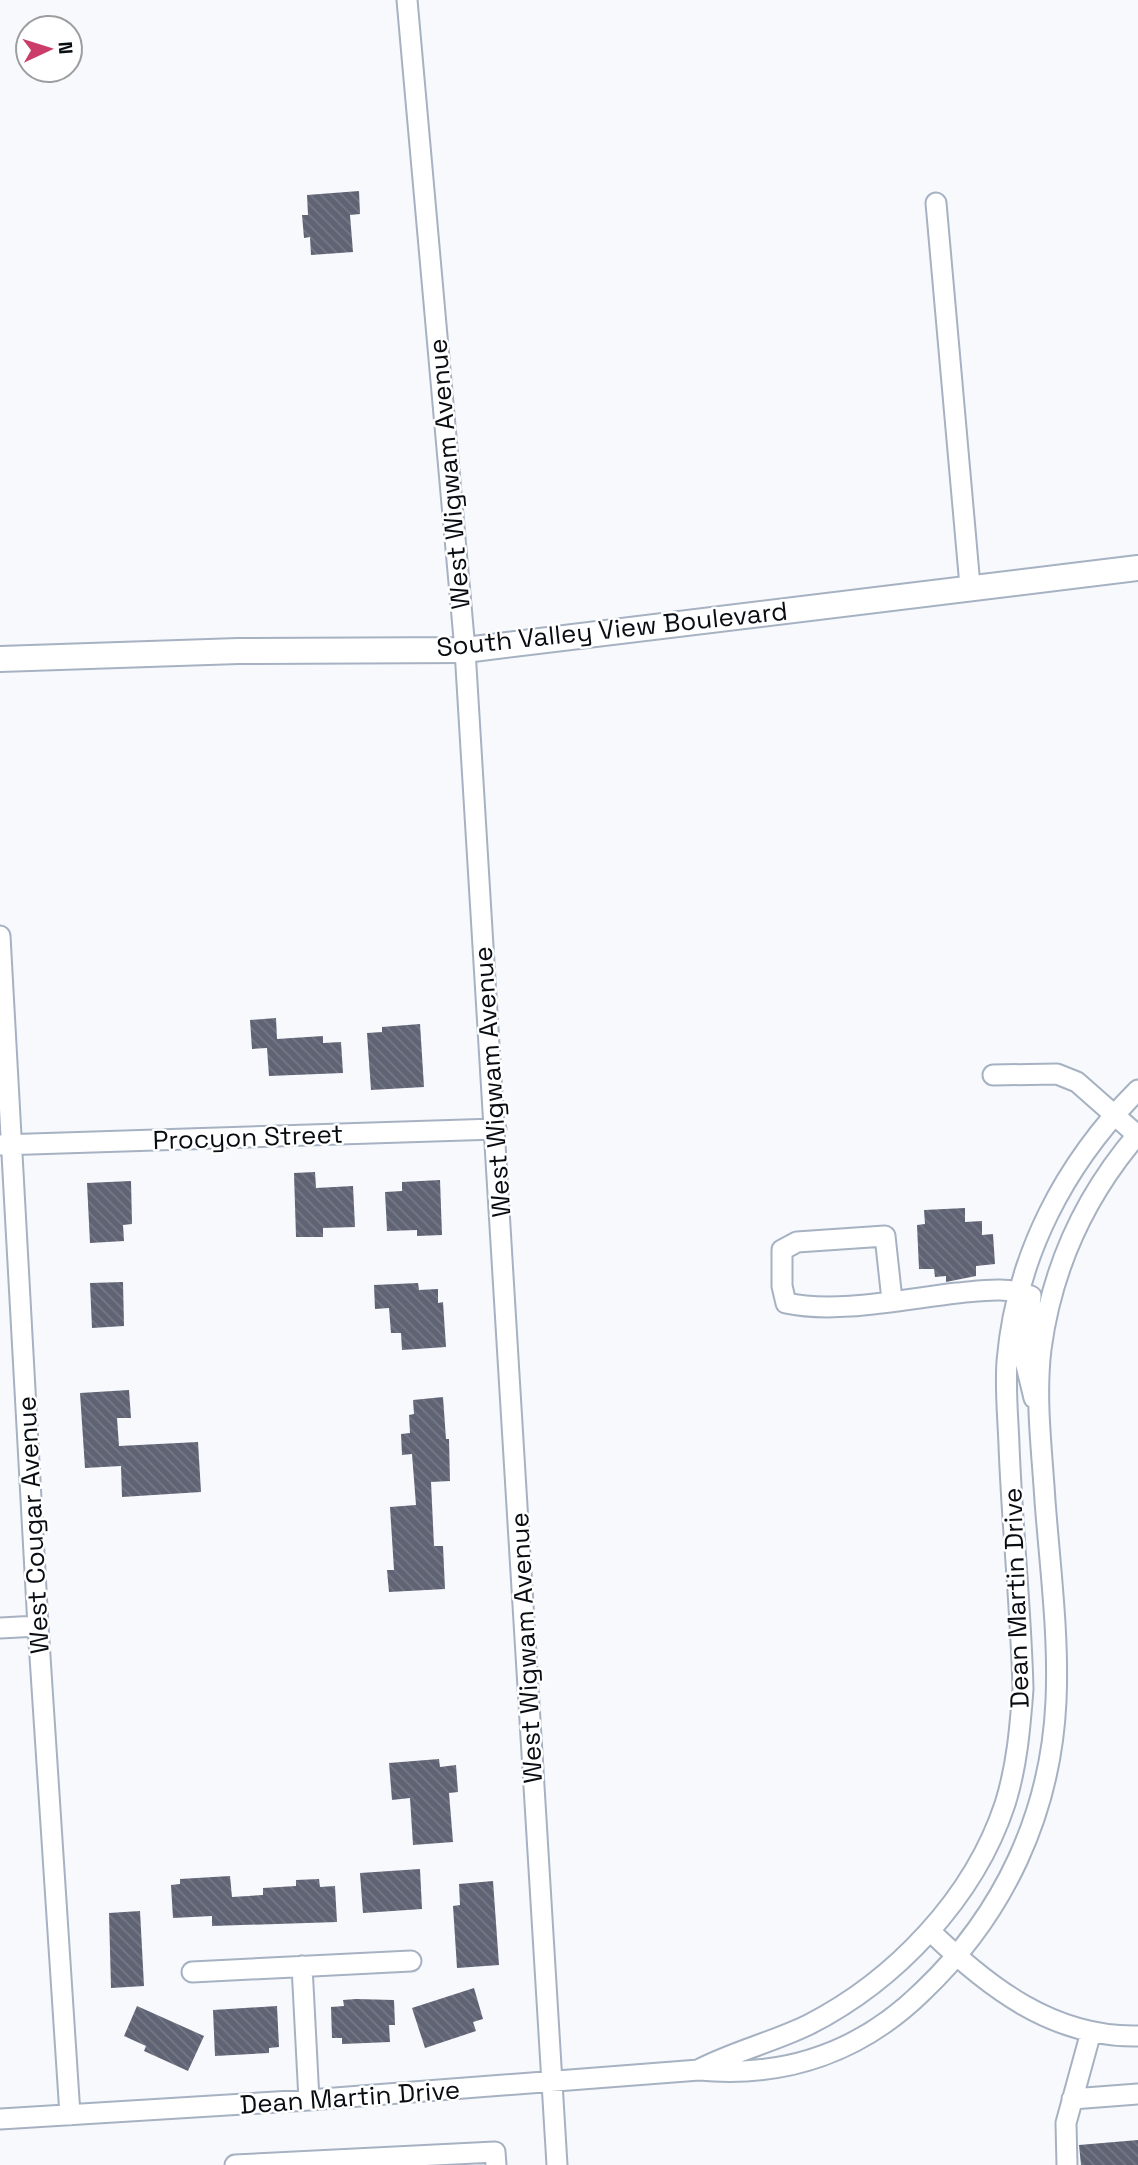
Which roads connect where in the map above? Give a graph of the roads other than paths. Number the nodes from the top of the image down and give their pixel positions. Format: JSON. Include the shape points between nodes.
{"nodes":[{"id":1,"x":407,"y":0,"type":"edge"},
{"id":2,"x":936,"y":203,"type":"dead end"},
{"id":3,"x":1138,"y":568,"type":"edge"},
{"id":4,"x":970,"y":586,"type":"junction"},
{"id":5,"x":465,"y":650,"type":"junction"},
{"id":6,"x":0,"y":659,"type":"edge"},
{"id":7,"x":0,"y":936,"type":"edge"},
{"id":8,"x":993,"y":1075,"type":"dead end"},
{"id":9,"x":1138,"y":1090,"type":"edge"},
{"id":10,"x":1114,"y":1116,"type":"junction"},
{"id":11,"x":496,"y":1129,"type":"junction"},
{"id":12,"x":1138,"y":1134,"type":"edge"},
{"id":13,"x":6,"y":1145,"type":"edge"},
{"id":14,"x":1019,"y":1293,"type":"junction"},
{"id":15,"x":892,"y":1300,"type":"junction"},
{"id":16,"x":1039,"y":1416,"type":"junction"},
{"id":17,"x":1043,"y":1466,"type":"junction"},
{"id":18,"x":1010,"y":1468,"type":"junction"},
{"id":19,"x":38,"y":1626,"type":"junction"},
{"id":20,"x":0,"y":1628,"type":"edge"},
{"id":21,"x":930,"y":1931,"type":"junction"},
{"id":22,"x":958,"y":1958,"type":"junction"},
{"id":23,"x":411,"y":1961,"type":"dead end"},
{"id":24,"x":302,"y":1966,"type":"junction"},
{"id":25,"x":192,"y":1972,"type":"dead end"},
{"id":26,"x":1091,"y":2032,"type":"junction"},
{"id":27,"x":1138,"y":2036,"type":"edge"},
{"id":28,"x":699,"y":2070,"type":"junction"},
{"id":29,"x":553,"y":2083,"type":"junction"},
{"id":30,"x":1138,"y":2094,"type":"edge"},
{"id":31,"x":1072,"y":2099,"type":"junction"},
{"id":32,"x":309,"y":2100,"type":"junction"},
{"id":33,"x":70,"y":2115,"type":"junction"},
{"id":34,"x":0,"y":2119,"type":"edge"},
{"id":35,"x":234,"y":2165,"type":"edge"},
{"id":36,"x":496,"y":2165,"type":"edge"},
{"id":37,"x":557,"y":2165,"type":"edge"},
{"id":38,"x":1067,"y":2165,"type":"edge"}],
"edges":[{"from":1,"to":5,"type":"street","name":"West Wigwam Avenue"},
{"from":2,"to":4,"type":"street"},
{"from":3,"to":4,"type":"main road","name":"South Valley View Boulevard"},
{"from":4,"to":5,"type":"main road","name":"South Valley View Boulevard"},
{"from":5,"to":6,"type":"main road","name":"South Valley View Boulevard"},
{"from":5,"to":11,"type":"street","name":"West Wigwam Avenue"},
{"from":7,"to":13,"type":"street","name":"West Cougar Avenue"},
{"from":8,"to":10,"type":"street","via":[[1057,1074],[1076,1082]]},
{"from":9,"to":10,"type":"street","name":"Dean Martin Drive"},
{"from":10,"to":12,"type":"street"},
{"from":10,"to":14,"type":"street","name":"Dean Martin Drive","via":[[1059,1192],[1030,1253]]},
{"from":11,"to":13,"type":"street","name":"Procyon Street"},
{"from":11,"to":29,"type":"street","name":"West Wigwam Avenue"},
{"from":12,"to":16,"type":"street","name":"Dean Martin Drive","via":[[1081,1213],[1053,1285],[1040,1353]]},
{"from":13,"to":19,"type":"street","name":"West Cougar Avenue"},
{"from":14,"to":15,"type":"street","via":[[995,1289]]},
{"from":14,"to":16,"type":"street","via":[[1031,1296],[1025,1361]]},
{"from":14,"to":18,"type":"street","name":"Dean Martin Drive","via":[[1007,1363]]},
{"from":15,"to":15,"type":"street","via":[[809,1308],[786,1303],[782,1250],[797,1242],[886,1236]]},
{"from":16,"to":17,"type":"street","name":"Dean Martin Drive"},
{"from":17,"to":18,"type":"street"},
{"from":17,"to":22,"type":"street","name":"Dean Martin Drive","via":[[1057,1699],[1051,1756],[1024,1848],[1007,1884]]},
{"from":18,"to":21,"type":"street","name":"Dean Martin Drive","via":[[1022,1631],[1020,1734],[992,1835]]},
{"from":19,"to":20,"type":"street"},
{"from":19,"to":33,"type":"street","name":"West Cougar Avenue"},
{"from":21,"to":22,"type":"street"},
{"from":21,"to":28,"type":"street","name":"Dean Martin Drive","via":[[875,1982],[827,2013]]},
{"from":22,"to":26,"type":"street","via":[[1028,2009]]},
{"from":22,"to":28,"type":"street","name":"Dean Martin Drive","via":[[890,2020],[839,2050],[739,2074]]},
{"from":23,"to":24,"type":"street"},
{"from":24,"to":25,"type":"street"},
{"from":24,"to":32,"type":"street"},
{"from":26,"to":27,"type":"street"},
{"from":26,"to":31,"type":"street"},
{"from":28,"to":29,"type":"street","name":"Dean Martin Drive"},
{"from":29,"to":32,"type":"street","name":"Dean Martin Drive"},
{"from":29,"to":37,"type":"street","name":"West Wigwam Avenue"},
{"from":30,"to":31,"type":"street"},
{"from":31,"to":38,"type":"street","via":[[1066,2123]]},
{"from":32,"to":33,"type":"street","name":"Dean Martin Drive"},
{"from":33,"to":34,"type":"street","name":"Dean Martin Drive"},
{"from":35,"to":36,"type":"street","via":[[495,2152]]}]}
